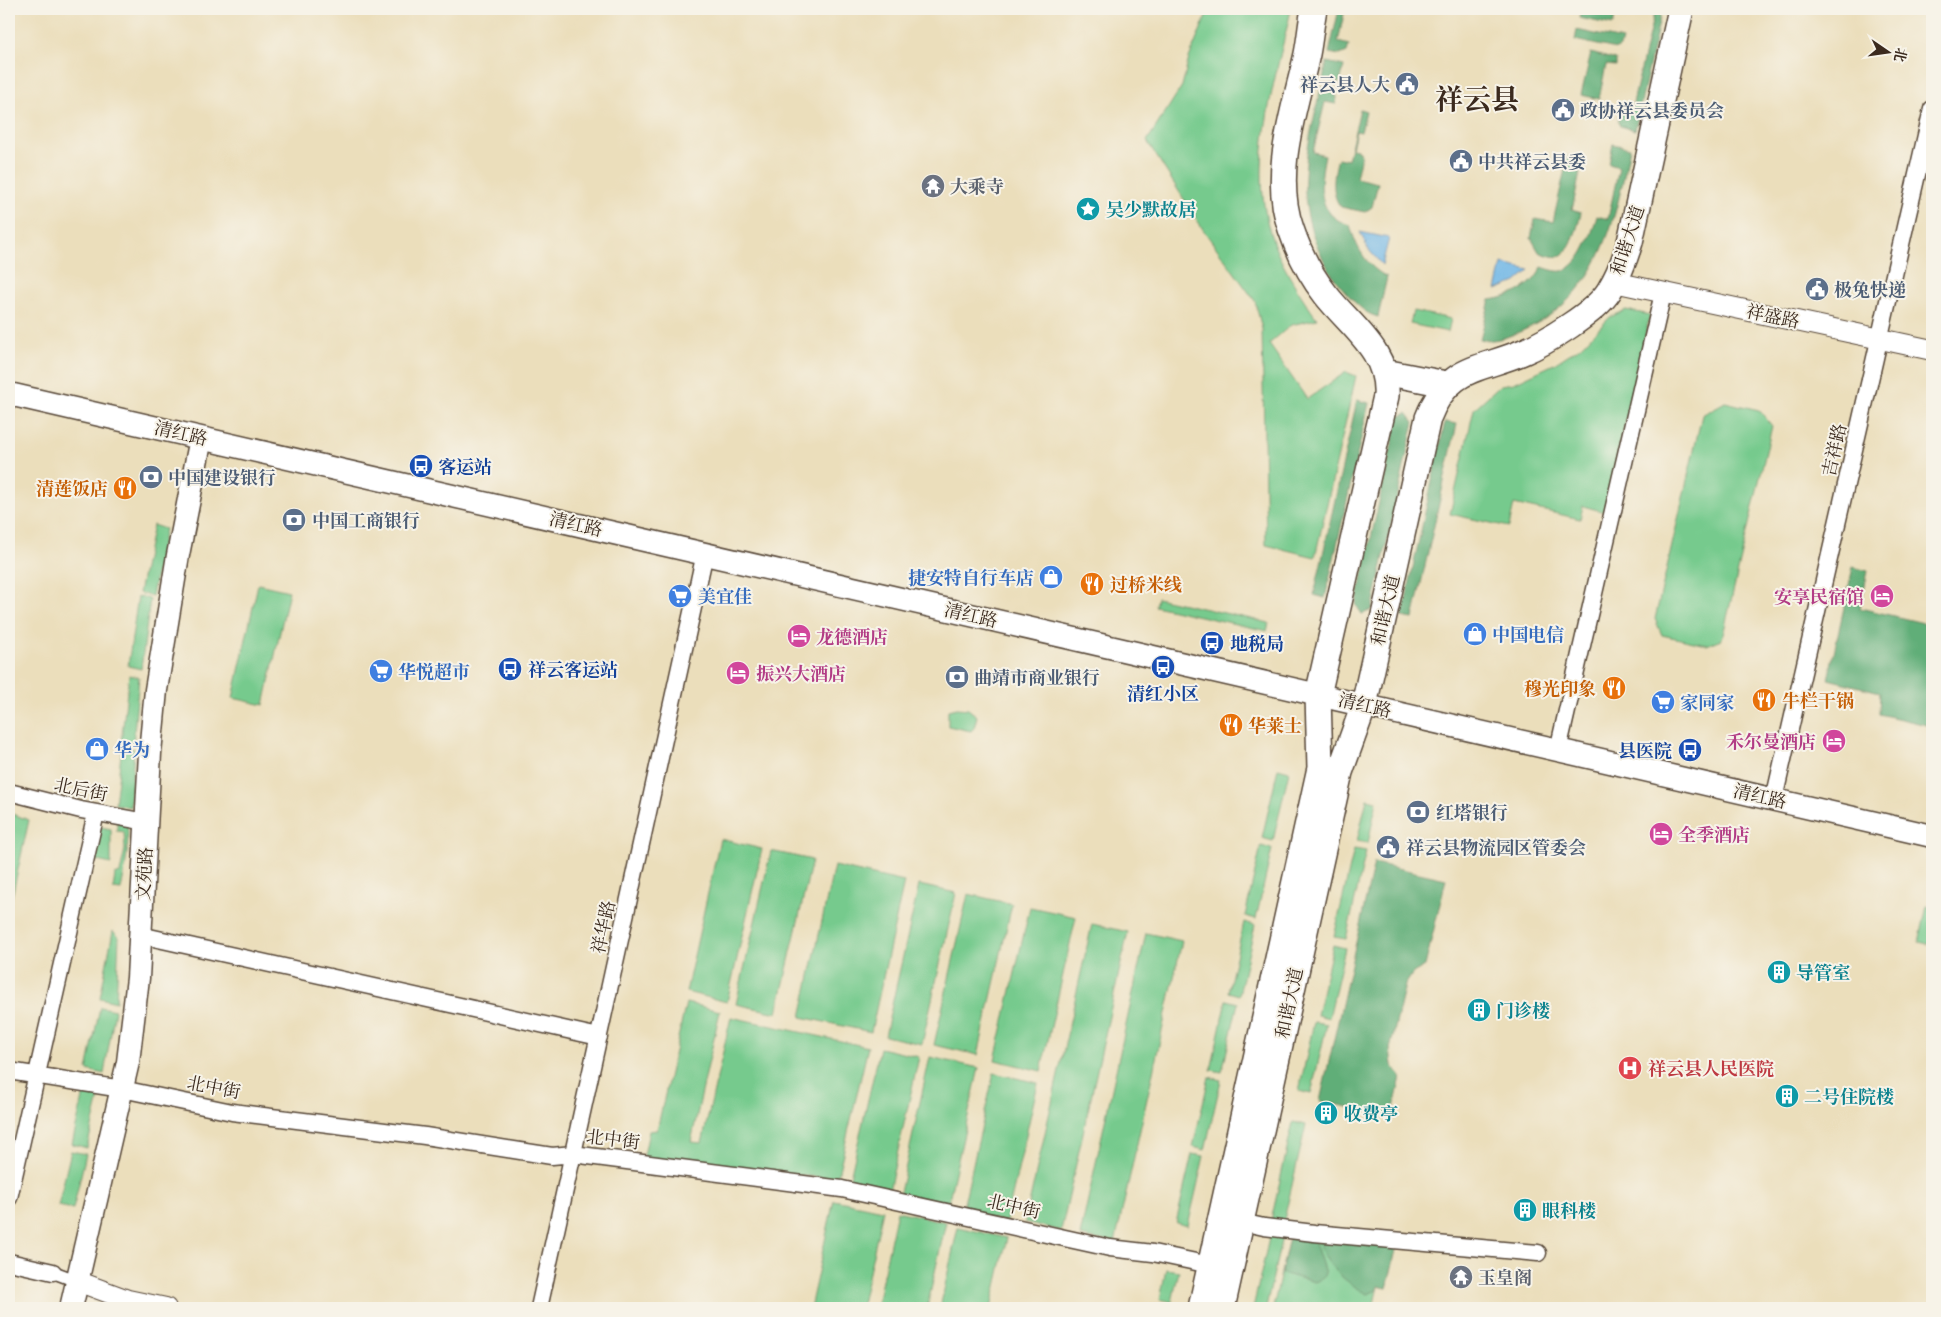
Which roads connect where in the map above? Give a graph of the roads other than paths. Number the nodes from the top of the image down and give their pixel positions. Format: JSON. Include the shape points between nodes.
{"nodes":[{"id":1,"x":1314,"y":9,"type":"edge"},
{"id":2,"x":1681,"y":9,"type":"edge"},
{"id":3,"x":1932,"y":109,"type":"edge"},
{"id":4,"x":1614,"y":282,"type":"junction"},
{"id":5,"x":1663,"y":293,"type":"junction"},
{"id":6,"x":1880,"y":339,"type":"junction"},
{"id":7,"x":1932,"y":350,"type":"edge"},
{"id":8,"x":1384,"y":372,"type":"junction"},
{"id":9,"x":1446,"y":384,"type":"junction"},
{"id":10,"x":9,"y":394,"type":"edge"},
{"id":11,"x":201,"y":438,"type":"junction"},
{"id":12,"x":705,"y":554,"type":"junction"},
{"id":13,"x":1318,"y":695,"type":"junction"},
{"id":14,"x":1364,"y":705,"type":"junction"},
{"id":15,"x":1558,"y":750,"type":"junction"},
{"id":16,"x":9,"y":792,"type":"edge"},
{"id":17,"x":1774,"y":800,"type":"junction"},
{"id":18,"x":96,"y":813,"type":"junction"},
{"id":19,"x":146,"y":822,"type":"junction"},
{"id":20,"x":1932,"y":836,"type":"edge"},
{"id":21,"x":140,"y":935,"type":"junction"},
{"id":22,"x":599,"y":1037,"type":"junction"},
{"id":23,"x":9,"y":1071,"type":"edge"},
{"id":24,"x":36,"y":1077,"type":"junction"},
{"id":25,"x":122,"y":1089,"type":"junction"},
{"id":26,"x":573,"y":1154,"type":"junction"},
{"id":27,"x":9,"y":1198,"type":"edge"},
{"id":28,"x":1241,"y":1222,"type":"junction"},
{"id":29,"x":1538,"y":1253,"type":"dead end"},
{"id":30,"x":9,"y":1262,"type":"edge"},
{"id":31,"x":1210,"y":1265,"type":"junction"},
{"id":32,"x":53,"y":1272,"type":"joint"},
{"id":33,"x":77,"y":1281,"type":"junction"},
{"id":34,"x":71,"y":1308,"type":"edge"},
{"id":35,"x":166,"y":1308,"type":"edge"},
{"id":36,"x":539,"y":1308,"type":"edge"},
{"id":37,"x":1201,"y":1308,"type":"edge"},
{"id":38,"x":1222,"y":1308,"type":"edge"}],
"edges":[{"from":1,"to":8,"type":"main road","name":"和谐大道","via":[[1285,156],[1283,182],[1288,218],[1314,280],[1366,339]]},
{"from":2,"to":4,"type":"main road","name":"和谐大道","via":[[1630,242]]},
{"from":3,"to":6,"type":"street","name":"吉祥路"},
{"from":4,"to":5,"type":"street","name":"祥盛路"},
{"from":4,"to":9,"type":"main road","name":"和谐大道","via":[[1602,300],[1553,336],[1523,352],[1473,369]]},
{"from":5,"to":6,"type":"street","name":"祥盛路"},
{"from":5,"to":15,"type":"street"},
{"from":6,"to":7,"type":"street","name":"祥盛路"},
{"from":6,"to":17,"type":"street","name":"吉祥路"},
{"from":8,"to":9,"type":"main road"},
{"from":8,"to":13,"type":"main road","name":"和谐大道","via":[[1386,396]]},
{"from":9,"to":14,"type":"main road","name":"和谐大道","via":[[1428,418]]},
{"from":10,"to":11,"type":"main road","name":"清红路"},
{"from":11,"to":12,"type":"main road","name":"清红路"},
{"from":11,"to":19,"type":"main road","name":"文苑路","via":[[157,681]]},
{"from":12,"to":13,"type":"main road","name":"清红路"},
{"from":12,"to":22,"type":"street","name":"祥华路"},
{"from":13,"to":14,"type":"main road","name":"清红路"},
{"from":13,"to":31,"type":"main road","name":"和谐大道","via":[[1320,768]]},
{"from":14,"to":15,"type":"main road","name":"清红路"},
{"from":14,"to":28,"type":"main road","name":"和谐大道","via":[[1340,772]]},
{"from":15,"to":17,"type":"main road","name":"清红路"},
{"from":16,"to":18,"type":"street","name":"北后街"},
{"from":17,"to":20,"type":"main road","name":"清红路"},
{"from":18,"to":19,"type":"street","name":"北后街"},
{"from":18,"to":24,"type":"street"},
{"from":19,"to":21,"type":"main road","name":"文苑路"},
{"from":21,"to":22,"type":"street"},
{"from":21,"to":25,"type":"main road","name":"文苑路","via":[[132,1035]]},
{"from":22,"to":26,"type":"street","name":"祥华路"},
{"from":23,"to":24,"type":"street","name":"北中街"},
{"from":24,"to":25,"type":"street","name":"北中街"},
{"from":24,"to":27,"type":"street"},
{"from":25,"to":26,"type":"street","name":"北中街","via":[[232,1112],[425,1136],[552,1156]]},
{"from":25,"to":33,"type":"main road","name":"文苑路"},
{"from":26,"to":31,"type":"street","name":"北中街","via":[[842,1188],[1110,1248]]},
{"from":26,"to":36,"type":"street","name":"祥华路"},
{"from":28,"to":29,"type":"street","via":[[1264,1227]]},
{"from":28,"to":38,"type":"main road","name":"和谐大道"},
{"from":30,"to":32,"type":"street"},
{"from":31,"to":37,"type":"main road","name":"和谐大道"},
{"from":32,"to":33,"type":"street"},
{"from":33,"to":34,"type":"main road","name":"文苑路"},
{"from":33,"to":35,"type":"street","via":[[128,1300]]}]}
